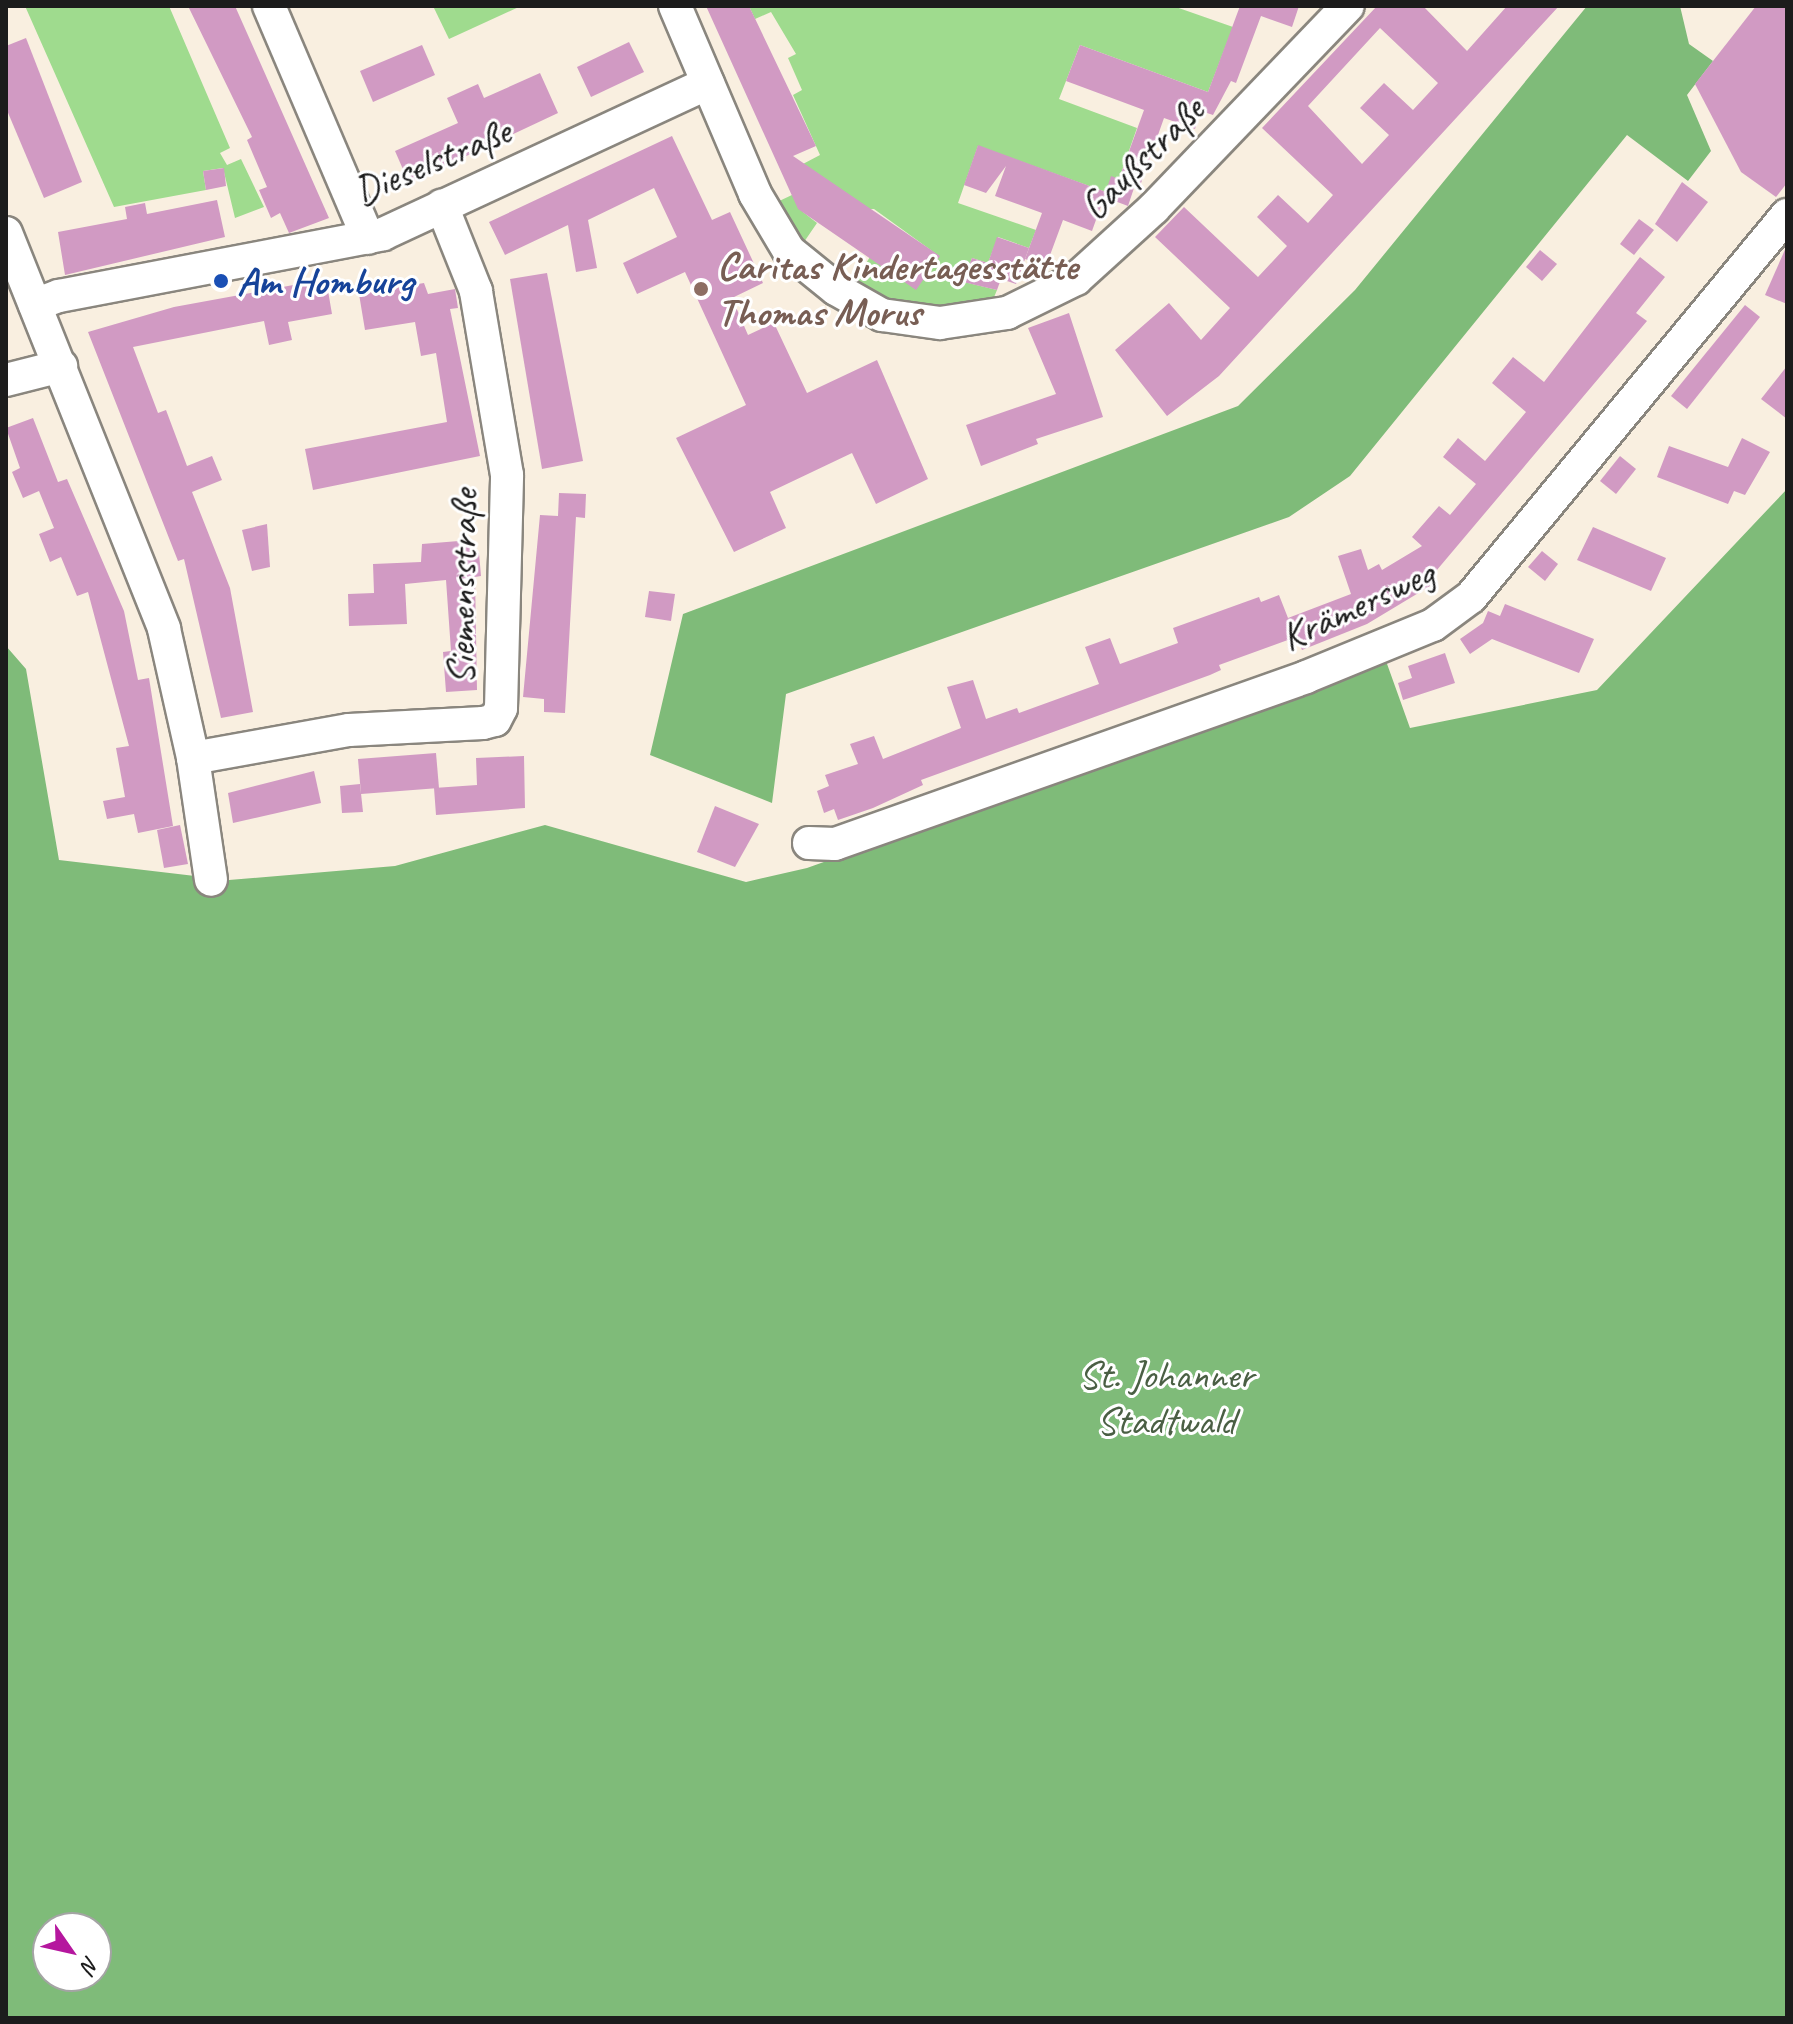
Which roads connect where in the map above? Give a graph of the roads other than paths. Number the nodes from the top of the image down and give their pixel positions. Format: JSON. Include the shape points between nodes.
{"nodes":[{"id":1,"x":269,"y":6,"type":"edge"},
{"id":2,"x":675,"y":6,"type":"edge"},
{"id":3,"x":1348,"y":6,"type":"edge"},
{"id":4,"x":708,"y":83,"type":"junction"},
{"id":5,"x":442,"y":206,"type":"junction"},
{"id":6,"x":1787,"y":215,"type":"edge"},
{"id":7,"x":6,"y":233,"type":"edge"},
{"id":8,"x":368,"y":238,"type":"junction"},
{"id":9,"x":35,"y":305,"type":"junction"},
{"id":10,"x":61,"y":366,"type":"junction"},
{"id":11,"x":6,"y":380,"type":"edge"},
{"id":12,"x":193,"y":758,"type":"junction"},
{"id":13,"x":809,"y":843,"type":"dead end"},
{"id":14,"x":211,"y":880,"type":"dead end"}],
"edges":[{"from":1,"to":8,"type":"street"},
{"from":2,"to":4,"type":"street","name":"Gaußstraße"},
{"from":3,"to":4,"type":"street","name":"Gaußstraße","via":[[1154,208],[1076,279],[1026,307],[970,321],[882,315],[813,273],[773,230]]},
{"from":4,"to":5,"type":"street","name":"Dieselstraße"},
{"from":5,"to":8,"type":"street","name":"Dieselstraße"},
{"from":5,"to":12,"type":"street","name":"Siemensstraße","via":[[476,291],[507,475],[501,708],[495,720],[483,723],[349,730]]},
{"from":6,"to":13,"type":"street","name":"Krämersweg","via":[[1471,597],[1433,625],[1306,677],[835,844]]},
{"from":7,"to":9,"type":"street"},
{"from":8,"to":9,"type":"street","name":"Dieselstraße","via":[[59,296]]},
{"from":9,"to":10,"type":"street"},
{"from":10,"to":11,"type":"street"},
{"from":10,"to":12,"type":"street","via":[[156,604]]},
{"from":12,"to":14,"type":"street"}]}
